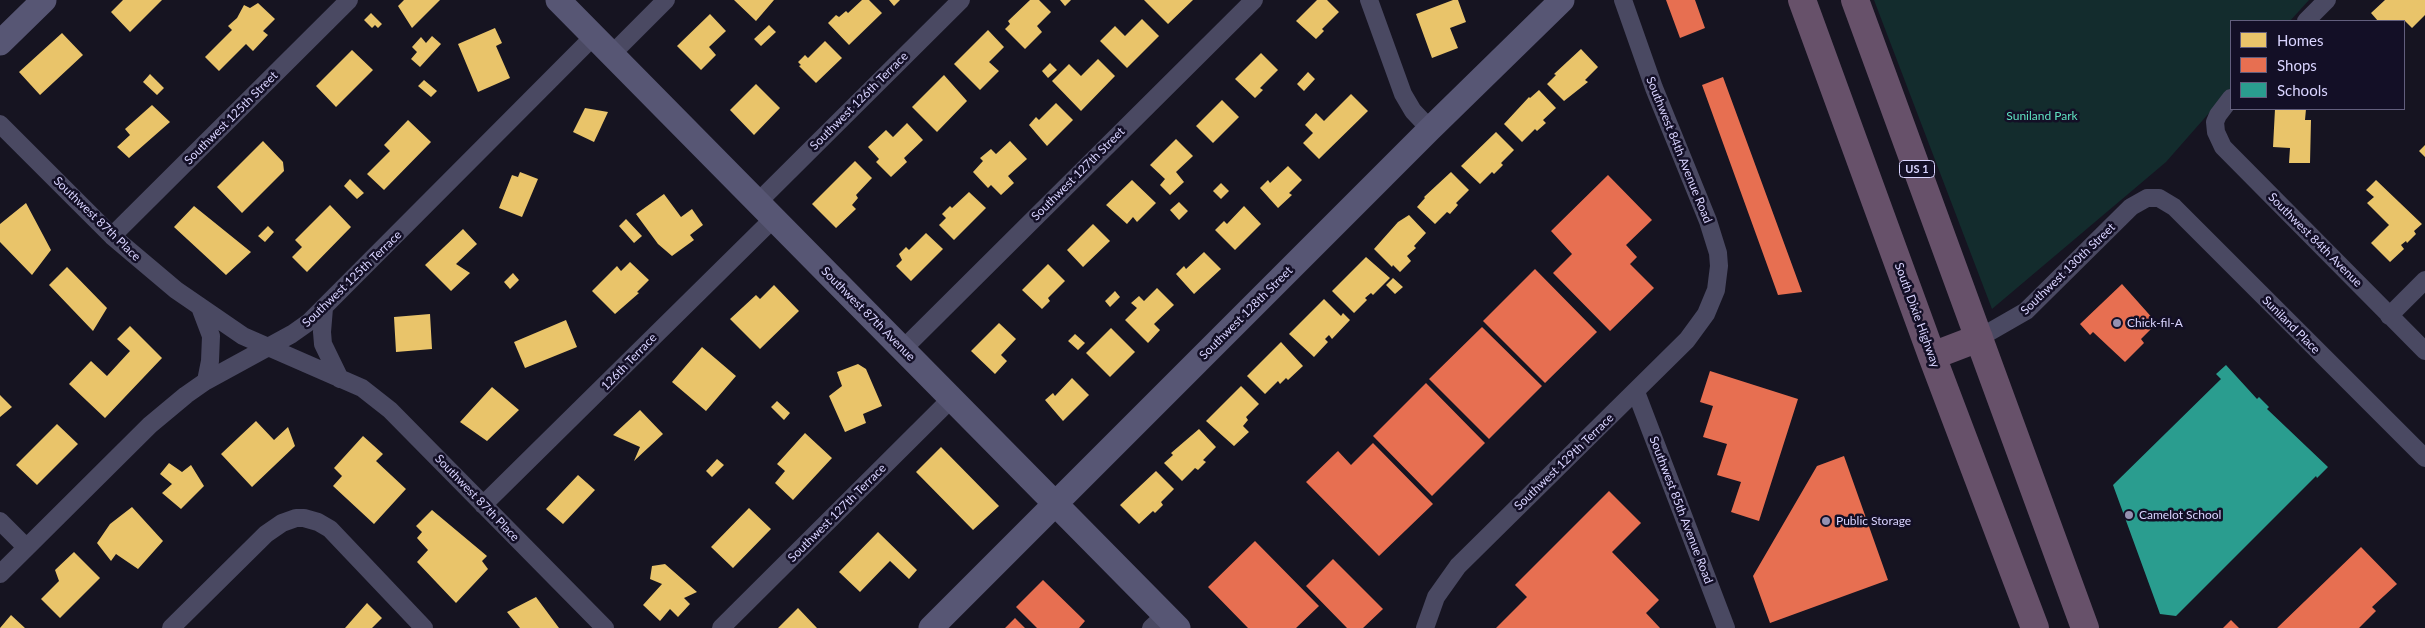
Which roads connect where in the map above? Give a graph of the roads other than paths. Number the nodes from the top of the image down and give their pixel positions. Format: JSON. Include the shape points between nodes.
{"nodes":[{"id":1,"x":44,"y":0,"type":"edge"},
{"id":2,"x":349,"y":0,"type":"edge"},
{"id":3,"x":558,"y":0,"type":"edge"},
{"id":4,"x":666,"y":0,"type":"edge"},
{"id":5,"x":961,"y":0,"type":"edge"},
{"id":6,"x":1254,"y":0,"type":"edge"},
{"id":7,"x":1369,"y":0,"type":"edge"},
{"id":8,"x":1562,"y":0,"type":"edge"},
{"id":9,"x":1624,"y":0,"type":"edge"},
{"id":10,"x":1802,"y":0,"type":"edge"},
{"id":11,"x":1855,"y":0,"type":"edge"},
{"id":12,"x":2327,"y":0,"type":"edge"},
{"id":13,"x":2307,"y":20,"type":"edge"},
{"id":14,"x":593,"y":37,"type":"junction"},
{"id":15,"x":0,"y":43,"type":"edge"},
{"id":16,"x":611,"y":55,"type":"junction"},
{"id":17,"x":2230,"y":99,"type":"edge"},
{"id":18,"x":0,"y":124,"type":"edge"},
{"id":19,"x":1430,"y":129,"type":"junction"},
{"id":20,"x":2153,"y":198,"type":"joint"},
{"id":21,"x":766,"y":210,"type":"junction"},
{"id":22,"x":112,"y":236,"type":"junction"},
{"id":23,"x":2425,"y":280,"type":"edge"},
{"id":24,"x":1712,"y":302,"type":"joint"},
{"id":25,"x":200,"y":306,"type":"junction"},
{"id":26,"x":324,"y":308,"type":"junction"},
{"id":27,"x":2389,"y":316,"type":"junction"},
{"id":28,"x":1979,"y":338,"type":"junction"},
{"id":29,"x":269,"y":348,"type":"junction"},
{"id":30,"x":903,"y":349,"type":"junction"},
{"id":31,"x":2425,"y":351,"type":"edge"},
{"id":32,"x":1932,"y":356,"type":"junction"},
{"id":33,"x":340,"y":378,"type":"junction"},
{"id":34,"x":206,"y":381,"type":"junction"},
{"id":35,"x":1636,"y":392,"type":"junction"},
{"id":36,"x":952,"y":398,"type":"junction"},
{"id":37,"x":2425,"y":458,"type":"edge"},
{"id":38,"x":1054,"y":504,"type":"junction"},
{"id":39,"x":483,"y":505,"type":"junction"},
{"id":40,"x":0,"y":521,"type":"edge"},
{"id":41,"x":26,"y":547,"type":"junction"},
{"id":42,"x":0,"y":574,"type":"edge"},
{"id":43,"x":1165,"y":624,"type":"edge"},
{"id":44,"x":171,"y":628,"type":"edge"},
{"id":45,"x":424,"y":628,"type":"edge"},
{"id":46,"x":605,"y":628,"type":"edge"},
{"id":47,"x":722,"y":628,"type":"edge"},
{"id":48,"x":931,"y":628,"type":"edge"},
{"id":49,"x":1425,"y":628,"type":"edge"},
{"id":50,"x":1726,"y":628,"type":"edge"},
{"id":51,"x":2035,"y":628,"type":"edge"},
{"id":52,"x":2085,"y":628,"type":"edge"}],
"edges":[{"from":1,"to":15,"type":"street"},
{"from":2,"to":22,"type":"street","name":"Southwest 125th Street"},
{"from":3,"to":14,"type":"street","name":"Southwest 87th Avenue"},
{"from":4,"to":16,"type":"street"},
{"from":5,"to":21,"type":"street","name":"Southwest 126th Terrace"},
{"from":6,"to":30,"type":"street","name":"Southwest 127th Street"},
{"from":7,"to":19,"type":"street","via":[[1403,94]]},
{"from":8,"to":19,"type":"street","name":"Southwest 128th Street"},
{"from":9,"to":24,"type":"street","name":"Southwest 84th Avenue Road","via":[[1654,88],[1714,237],[1719,266]]},
{"from":10,"to":32,"type":"highway","name":"South Dixie Highway"},
{"from":11,"to":28,"type":"highway","number":"US 1"},
{"from":12,"to":13,"type":"street"},
{"from":14,"to":16,"type":"street","name":"Southwest 87th Avenue"},
{"from":14,"to":26,"type":"street","name":"Southwest 125th Terrace"},
{"from":16,"to":21,"type":"street","name":"Southwest 87th Avenue"},
{"from":17,"to":27,"type":"street","name":"Southwest 84th Avenue","via":[[2215,122],[2219,140]]},
{"from":18,"to":22,"type":"street","name":"Southwest 87th Place"},
{"from":19,"to":38,"type":"street","name":"Southwest 128th Street"},
{"from":20,"to":28,"type":"street","name":"Southwest 130th Street","via":[[2131,207],[2026,311]]},
{"from":20,"to":37,"type":"street","name":"Suniland Place","via":[[2174,207]]},
{"from":21,"to":30,"type":"street","name":"Southwest 87th Avenue"},
{"from":21,"to":39,"type":"street","name":"126th Terrace"},
{"from":22,"to":25,"type":"street","name":"Southwest 87th Place"},
{"from":23,"to":27,"type":"street"},
{"from":24,"to":35,"type":"street","name":"Southwest 129th Terrace","via":[[1687,340]]},
{"from":25,"to":29,"type":"street","name":"Southwest 87th Place","via":[[243,336]]},
{"from":25,"to":34,"type":"street","via":[[211,336]]},
{"from":26,"to":29,"type":"street","name":"Southwest 125th Terrace"},
{"from":26,"to":33,"type":"street","via":[[324,344]]},
{"from":27,"to":31,"type":"street","name":"Southwest 84th Avenue"},
{"from":28,"to":32,"type":"highway"},
{"from":28,"to":52,"type":"highway","number":"US 1"},
{"from":29,"to":33,"type":"street","name":"Southwest 87th Place"},
{"from":29,"to":34,"type":"street","name":"Southwest 125th Terrace"},
{"from":30,"to":36,"type":"street","name":"Southwest 87th Avenue"},
{"from":32,"to":51,"type":"highway","name":"South Dixie Highway"},
{"from":33,"to":39,"type":"street","name":"Southwest 87th Place","via":[[362,388],[390,410]]},
{"from":34,"to":41,"type":"street","name":"Southwest 125th Terrace","via":[[150,426]]},
{"from":35,"to":49,"type":"street","name":"Southwest 129th Terrace","via":[[1458,566],[1436,597]]},
{"from":35,"to":50,"type":"street","name":"Southwest 85th Avenue Road"},
{"from":36,"to":38,"type":"street","name":"Southwest 87th Avenue"},
{"from":36,"to":47,"type":"street","name":"Southwest 127th Terrace"},
{"from":38,"to":43,"type":"street","name":"Southwest 87th Avenue"},
{"from":38,"to":48,"type":"street","name":"Southwest 128th Street"},
{"from":39,"to":46,"type":"street","name":"Southwest 87th Place"},
{"from":40,"to":41,"type":"street"},
{"from":41,"to":42,"type":"street","name":"Southwest 125th Terrace"},
{"from":44,"to":45,"type":"street","via":[[266,534],[296,518],[312,519],[330,529]]}]}
